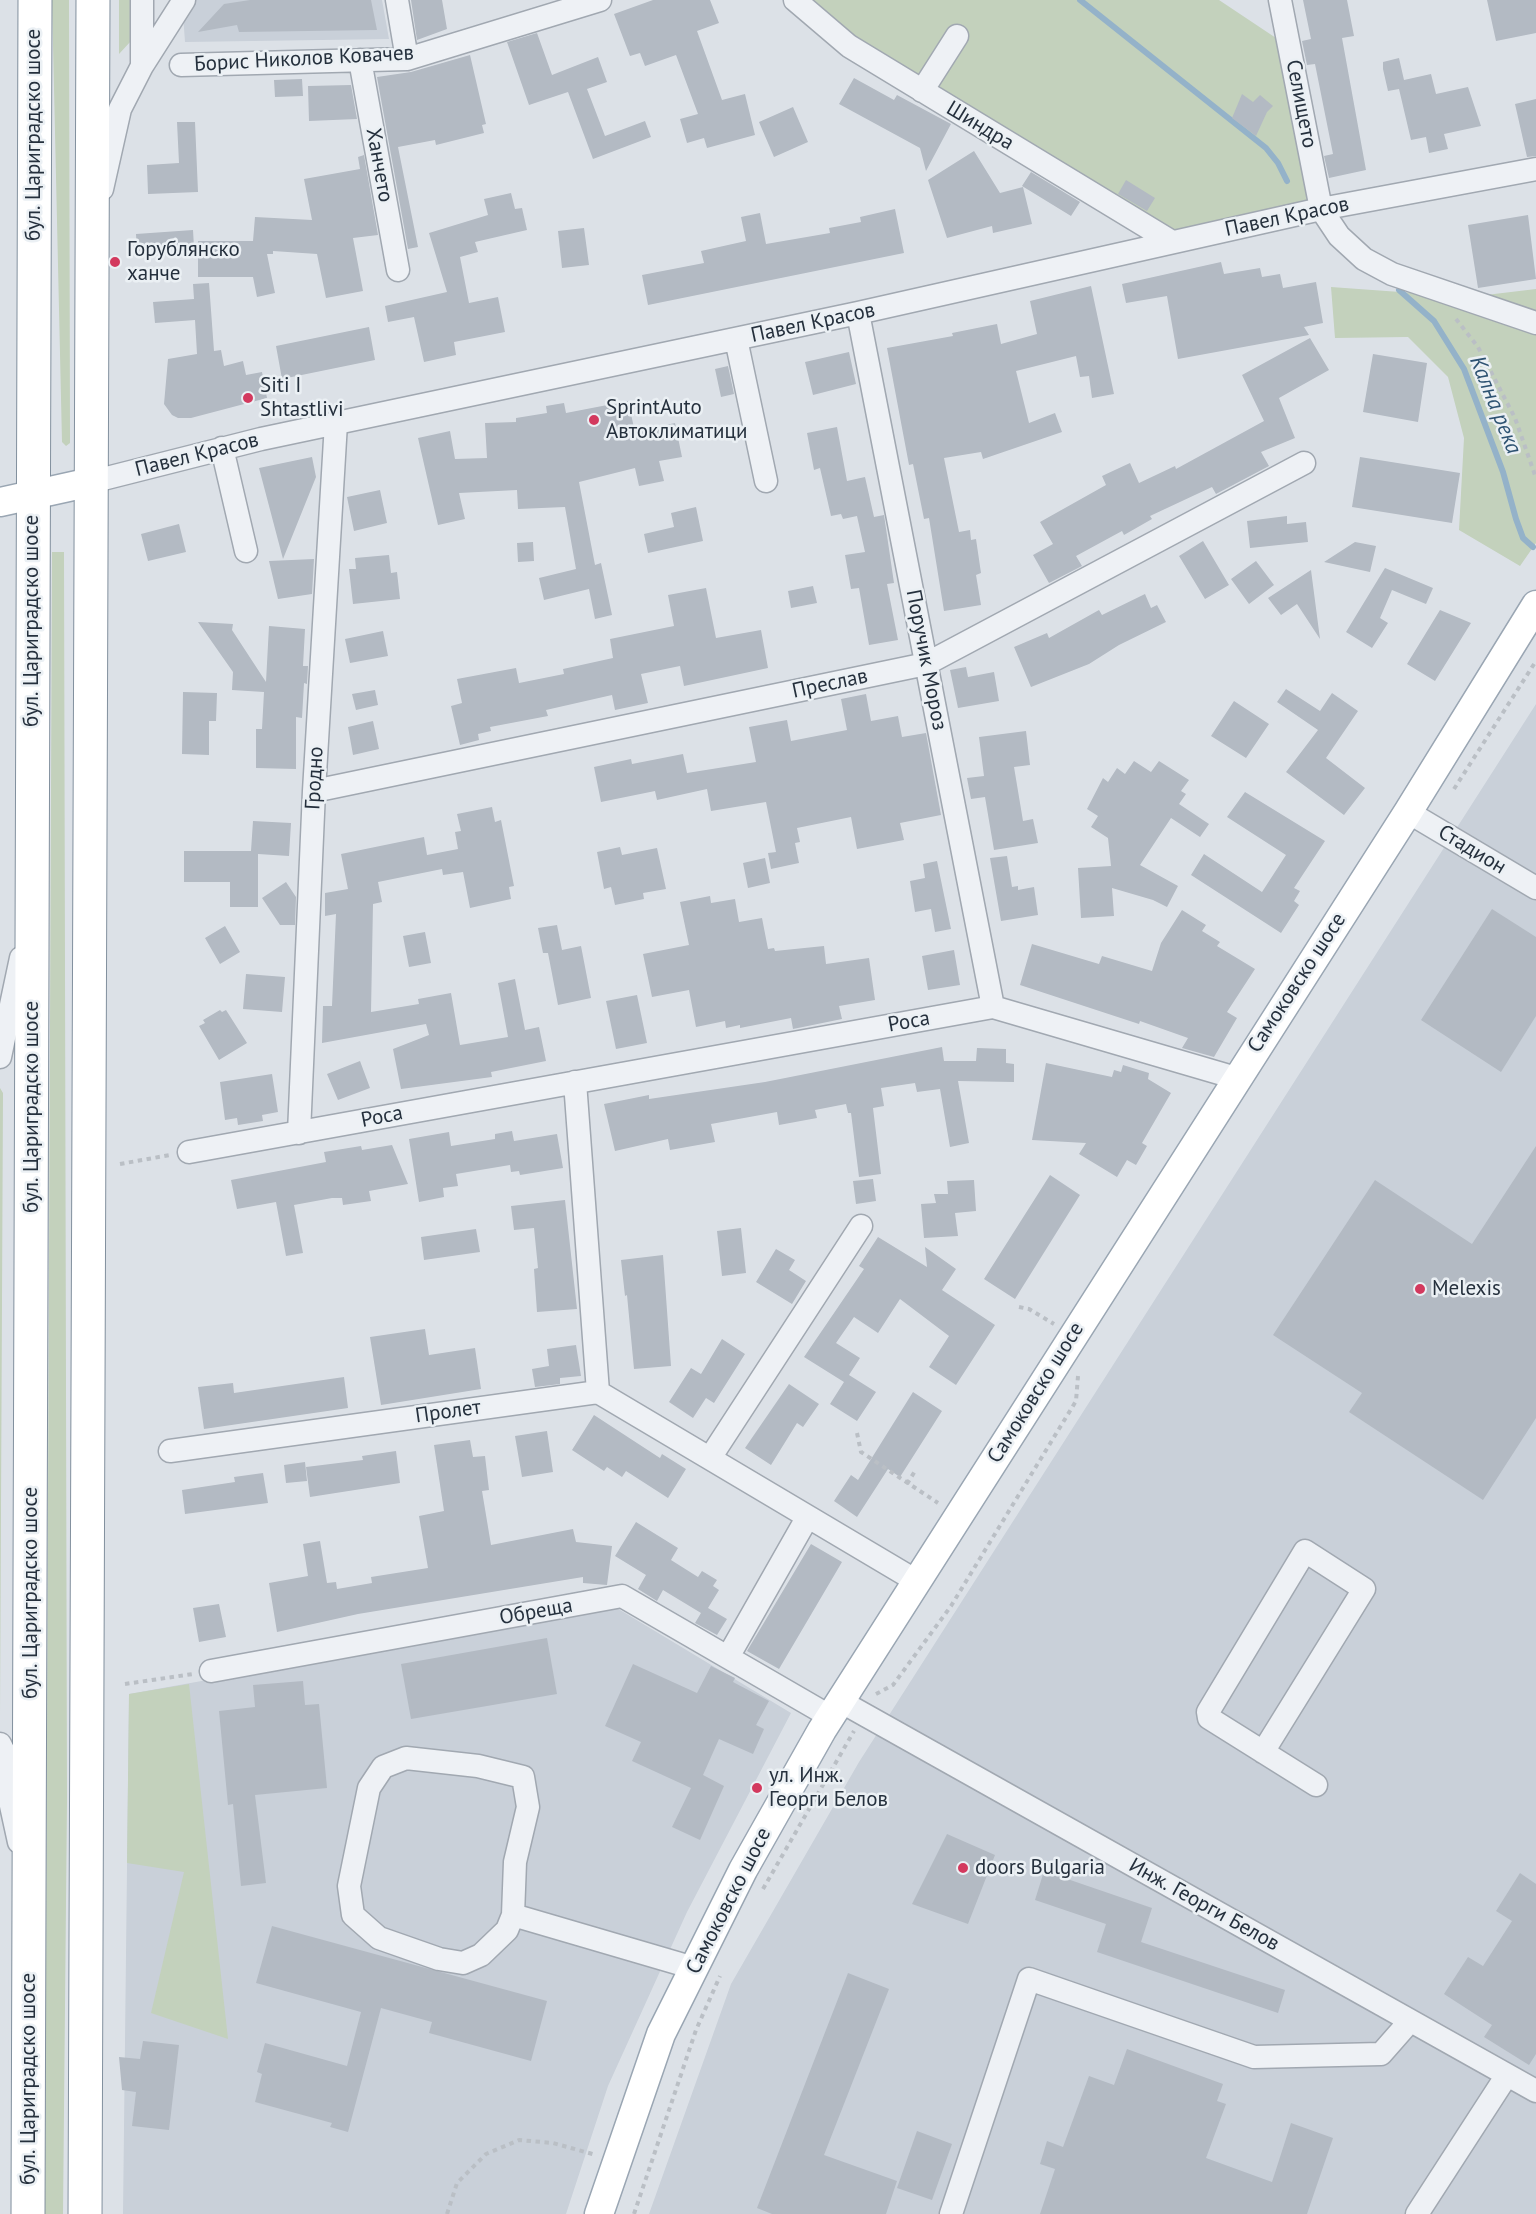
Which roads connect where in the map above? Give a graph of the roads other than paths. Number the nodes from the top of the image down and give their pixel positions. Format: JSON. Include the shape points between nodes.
{"nodes":[{"id":1,"x":35,"y":0,"type":"edge"},
{"id":2,"x":93,"y":0,"type":"edge"},
{"id":3,"x":142,"y":0,"type":"edge"},
{"id":4,"x":184,"y":0,"type":"edge"},
{"id":5,"x":397,"y":0,"type":"edge"},
{"id":6,"x":600,"y":0,"type":"edge"},
{"id":7,"x":795,"y":0,"type":"edge"},
{"id":8,"x":1280,"y":0,"type":"edge"},
{"id":9,"x":957,"y":36,"type":"dead end"},
{"id":10,"x":407,"y":59,"type":"junction"},
{"id":11,"x":360,"y":60,"type":"junction"},
{"id":12,"x":181,"y":65,"type":"dead end"},
{"id":13,"x":142,"y":66,"type":"junction"},
{"id":14,"x":922,"y":91,"type":"junction"},
{"id":15,"x":1536,"y":169,"type":"edge"},
{"id":16,"x":1321,"y":209,"type":"junction"},
{"id":17,"x":93,"y":231,"type":"junction"},
{"id":18,"x":1172,"y":242,"type":"junction"},
{"id":19,"x":398,"y":270,"type":"dead end"},
{"id":20,"x":858,"y":313,"type":"junction"},
{"id":21,"x":1536,"y":323,"type":"edge"},
{"id":22,"x":736,"y":339,"type":"junction"},
{"id":23,"x":336,"y":423,"type":"junction"},
{"id":24,"x":222,"y":448,"type":"junction"},
{"id":25,"x":1305,"y":463,"type":"dead end"},
{"id":26,"x":766,"y":481,"type":"dead end"},
{"id":27,"x":91,"y":482,"type":"junction"},
{"id":28,"x":32,"y":496,"type":"junction"},
{"id":29,"x":0,"y":502,"type":"edge"},
{"id":30,"x":246,"y":551,"type":"dead end"},
{"id":31,"x":1536,"y":605,"type":"edge"},
{"id":32,"x":926,"y":664,"type":"junction"},
{"id":33,"x":314,"y":791,"type":"junction"},
{"id":34,"x":1408,"y":812,"type":"junction"},
{"id":35,"x":1536,"y":888,"type":"edge"},
{"id":36,"x":32,"y":897,"type":"junction"},
{"id":37,"x":993,"y":1007,"type":"junction"},
{"id":38,"x":0,"y":1057,"type":"edge"},
{"id":39,"x":1236,"y":1078,"type":"junction"},
{"id":40,"x":575,"y":1082,"type":"junction"},
{"id":41,"x":299,"y":1134,"type":"junction"},
{"id":42,"x":189,"y":1152,"type":"road end"},
{"id":43,"x":861,"y":1226,"type":"dead end"},
{"id":44,"x":598,"y":1392,"type":"junction"},
{"id":45,"x":170,"y":1450,"type":"dead end"},
{"id":46,"x":710,"y":1458,"type":"junction"},
{"id":47,"x":807,"y":1518,"type":"junction"},
{"id":48,"x":918,"y":1582,"type":"junction"},
{"id":49,"x":728,"y":1657,"type":"junction"},
{"id":50,"x":212,"y":1671,"type":"road end"},
{"id":51,"x":843,"y":1714,"type":"junction"},
{"id":52,"x":0,"y":1744,"type":"edge"},
{"id":53,"x":1263,"y":1752,"type":"junction"},
{"id":54,"x":1316,"y":1785,"type":"dead end"},
{"id":55,"x":30,"y":1891,"type":"junction"},
{"id":56,"x":513,"y":1915,"type":"junction"},
{"id":57,"x":694,"y":1968,"type":"junction"},
{"id":58,"x":1410,"y":2021,"type":"junction"},
{"id":59,"x":1507,"y":2075,"type":"junction"},
{"id":60,"x":1536,"y":2091,"type":"edge"},
{"id":61,"x":28,"y":2214,"type":"edge"},
{"id":62,"x":85,"y":2214,"type":"edge"},
{"id":63,"x":599,"y":2214,"type":"edge"},
{"id":64,"x":951,"y":2214,"type":"edge"},
{"id":65,"x":1417,"y":2214,"type":"edge"}],
"edges":[{"from":1,"to":28,"type":"highway","name":"бул. Цариградско шосе"},
{"from":2,"to":17,"type":"highway"},
{"from":3,"to":13,"type":"street"},
{"from":4,"to":13,"type":"street"},
{"from":5,"to":10,"type":"street"},
{"from":6,"to":10,"type":"street","name":"Борис Николов Ковачев"},
{"from":7,"to":14,"type":"street","name":"Шиндра","via":[[849,46]]},
{"from":8,"to":16,"type":"street","name":"Селището"},
{"from":9,"to":14,"type":"street"},
{"from":10,"to":11,"type":"street","name":"Борис Николов Ковачев"},
{"from":11,"to":12,"type":"street","name":"Борис Николов Ковачев"},
{"from":11,"to":19,"type":"street","name":"Ханчето"},
{"from":13,"to":17,"type":"street","via":[[120,109]]},
{"from":14,"to":18,"type":"street","name":"Шиндра"},
{"from":15,"to":16,"type":"street","name":"Павел Красов"},
{"from":16,"to":18,"type":"street","name":"Павел Красов"},
{"from":16,"to":21,"type":"street","via":[[1339,236],[1364,259],[1392,274]]},
{"from":17,"to":27,"type":"highway"},
{"from":18,"to":20,"type":"street","name":"Павел Красов"},
{"from":20,"to":22,"type":"street","name":"Павел Красов"},
{"from":20,"to":32,"type":"street","name":"Поручик Мороз"},
{"from":22,"to":23,"type":"street","name":"Павел Красов"},
{"from":22,"to":26,"type":"street"},
{"from":23,"to":24,"type":"street","name":"Павел Красов"},
{"from":23,"to":33,"type":"street","name":"Гродно"},
{"from":24,"to":27,"type":"street","name":"Павел Красов"},
{"from":24,"to":30,"type":"street"},
{"from":25,"to":32,"type":"street","name":"Преслав"},
{"from":27,"to":28,"type":"main road"},
{"from":27,"to":62,"type":"highway"},
{"from":28,"to":29,"type":"main road"},
{"from":28,"to":36,"type":"highway","name":"бул. Цариградско шосе"},
{"from":31,"to":34,"type":"main road","name":"Самоковско шосе"},
{"from":32,"to":33,"type":"street","name":"Преслав"},
{"from":32,"to":37,"type":"street","name":"Поручик Мороз"},
{"from":33,"to":41,"type":"street","name":"Гродно"},
{"from":34,"to":35,"type":"street","name":"Стадион"},
{"from":34,"to":39,"type":"main road","name":"Самоковско шосе"},
{"from":36,"to":38,"type":"street"},
{"from":36,"to":55,"type":"highway","name":"бул. Цариградско шосе"},
{"from":37,"to":39,"type":"street","name":"Роса"},
{"from":37,"to":40,"type":"street","name":"Роса"},
{"from":39,"to":48,"type":"main road","name":"Самоковско шосе"},
{"from":40,"to":41,"type":"street","name":"Роса"},
{"from":40,"to":44,"type":"street"},
{"from":41,"to":42,"type":"street","name":"Роса"},
{"from":43,"to":46,"type":"street"},
{"from":44,"to":45,"type":"street","name":"Пролет"},
{"from":44,"to":46,"type":"street"},
{"from":46,"to":47,"type":"street"},
{"from":47,"to":48,"type":"street"},
{"from":47,"to":49,"type":"street"},
{"from":48,"to":51,"type":"main road","name":"Самоковско шосе"},
{"from":49,"to":50,"type":"street","name":"Обреща","via":[[622,1596]]},
{"from":49,"to":51,"type":"street","name":"Обреща"},
{"from":51,"to":57,"type":"main road","name":"Самоковско шосе","via":[[743,1870]]},
{"from":51,"to":58,"type":"street","name":"Инж. Георги Белов"},
{"from":52,"to":55,"type":"street","via":[[6,1756],[10,1801]]},
{"from":53,"to":53,"type":"street","via":[[1209,1718],[1208,1712],[1305,1551],[1364,1589]]},
{"from":53,"to":54,"type":"street"},
{"from":55,"to":61,"type":"highway","name":"бул. Цариградско шосе"},
{"from":56,"to":56,"type":"street","via":[[507,1930],[481,1955],[463,1963],[439,1959],[379,1938],[353,1915],[350,1886],[369,1788],[383,1767],[406,1758],[478,1766],[523,1777],[528,1808],[515,1862]]},
{"from":56,"to":57,"type":"street"},
{"from":57,"to":63,"type":"main road","name":"Самоковско шосе","via":[[662,2034]]},
{"from":58,"to":59,"type":"street","name":"Инж. Георги Белов"},
{"from":58,"to":64,"type":"street","via":[[1381,2054],[1254,2056],[1029,1979]]},
{"from":59,"to":60,"type":"street","name":"Инж. Георги Белов"},
{"from":59,"to":65,"type":"street"}]}
